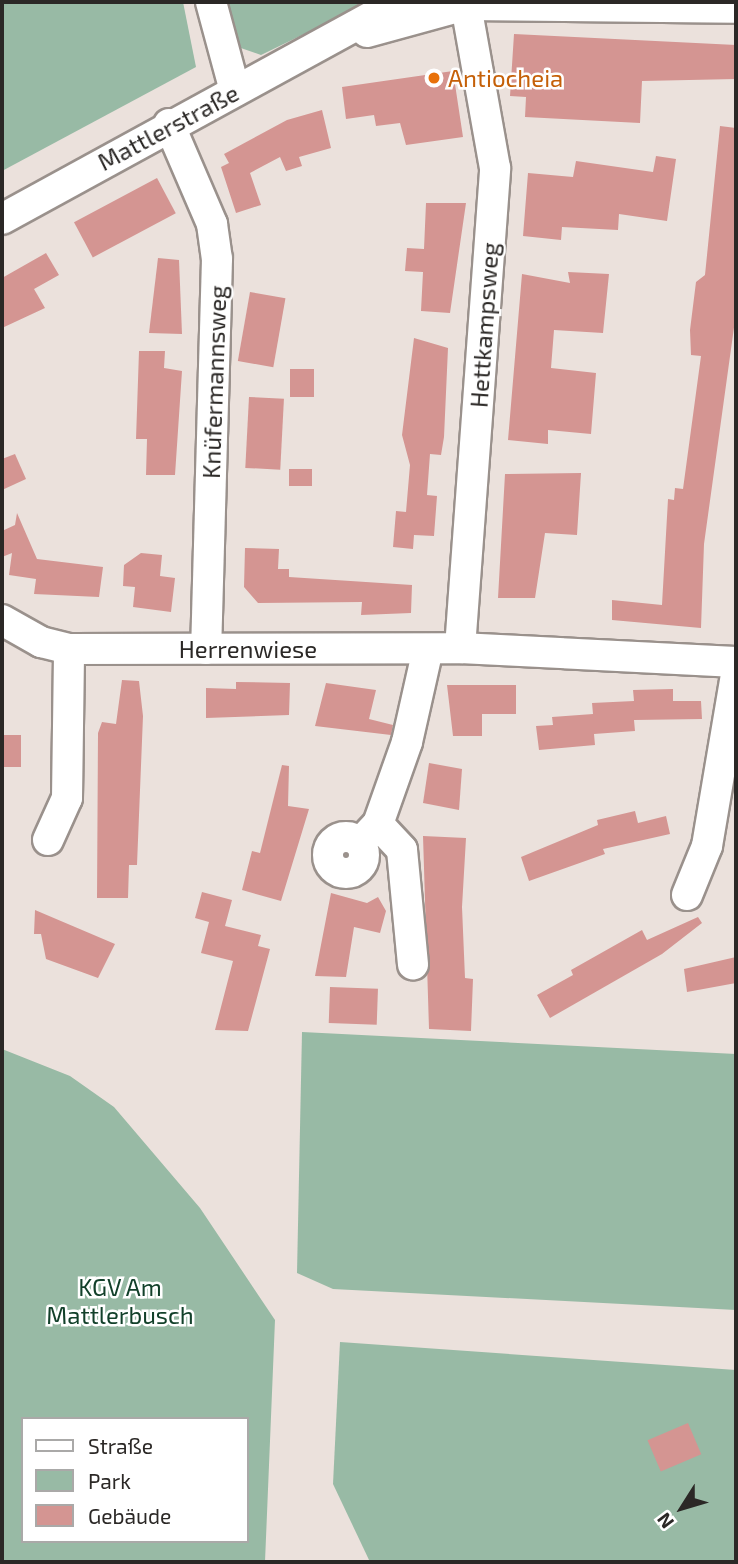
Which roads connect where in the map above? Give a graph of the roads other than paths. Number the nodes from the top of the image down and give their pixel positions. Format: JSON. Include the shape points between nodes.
{"nodes":[{"id":1,"x":211,"y":2,"type":"edge"},
{"id":2,"x":398,"y":2,"type":"edge"},
{"id":3,"x":466,"y":5,"type":"junction"},
{"id":4,"x":736,"y":8,"type":"edge"},
{"id":5,"x":337,"y":41,"type":"junction"},
{"id":6,"x":235,"y":91,"type":"junction"},
{"id":7,"x":169,"y":124,"type":"junction"},
{"id":8,"x":2,"y":219,"type":"edge"},
{"id":9,"x":2,"y":621,"type":"edge"},
{"id":10,"x":460,"y":648,"type":"junction"},
{"id":11,"x":69,"y":649,"type":"junction"},
{"id":12,"x":206,"y":649,"type":"junction"},
{"id":13,"x":428,"y":649,"type":"junction"},
{"id":14,"x":736,"y":662,"type":"edge"},
{"id":15,"x":736,"y":675,"type":"edge"},
{"id":16,"x":48,"y":840,"type":"dead end"},
{"id":17,"x":687,"y":895,"type":"dead end"},
{"id":18,"x":413,"y":964,"type":"dead end"}],
"edges":[{"from":1,"to":6,"type":"street"},
{"from":2,"to":5,"type":"street","name":"Mattlerstraße"},
{"from":3,"to":4,"type":"street","name":"Mattlerstraße"},
{"from":3,"to":5,"type":"street","name":"Mattlerstraße"},
{"from":3,"to":10,"type":"street","name":"Hettkampsweg","via":[[495,168]]},
{"from":5,"to":6,"type":"street","name":"Mattlerstraße"},
{"from":6,"to":7,"type":"street","name":"Mattlerstraße"},
{"from":7,"to":8,"type":"street","name":"Mattlerstraße"},
{"from":7,"to":12,"type":"street","name":"Knüfermannsweg","via":[[212,223],[217,259]]},
{"from":9,"to":11,"type":"street","name":"Herrenwiese"},
{"from":10,"to":13,"type":"street","name":"Herrenwiese"},
{"from":10,"to":14,"type":"street","name":"Herrenwiese"},
{"from":11,"to":12,"type":"street","name":"Herrenwiese"},
{"from":11,"to":16,"type":"street","via":[[66,798]]},
{"from":12,"to":13,"type":"street","name":"Herrenwiese"},
{"from":13,"to":18,"type":"street","via":[[407,742],[369,833],[402,850]]},
{"from":15,"to":17,"type":"street","via":[[707,846]]}]}
